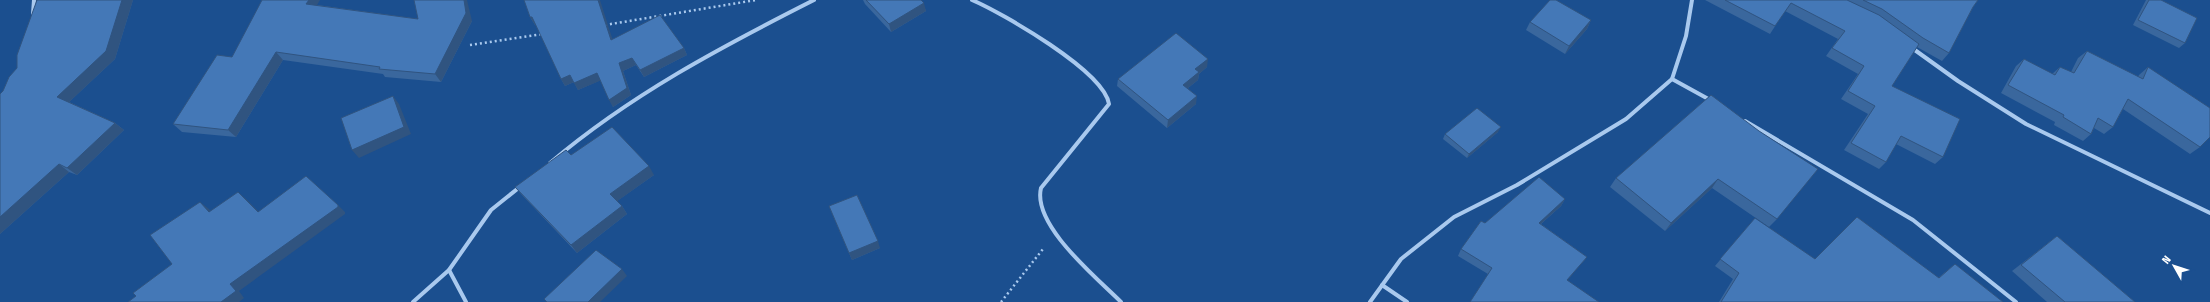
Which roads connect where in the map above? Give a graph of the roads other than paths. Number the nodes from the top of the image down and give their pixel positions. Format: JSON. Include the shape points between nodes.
{"nodes":[{"id":1,"x":34,"y":0,"type":"edge"},
{"id":2,"x":814,"y":0,"type":"edge"},
{"id":3,"x":972,"y":0,"type":"edge"},
{"id":4,"x":989,"y":0,"type":"edge"},
{"id":5,"x":1692,"y":0,"type":"edge"},
{"id":6,"x":989,"y":7,"type":"junction"},
{"id":7,"x":32,"y":16,"type":"edge"},
{"id":8,"x":1906,"y":44,"type":"edge"},
{"id":9,"x":1672,"y":79,"type":"junction"},
{"id":10,"x":1718,"y":105,"type":"edge"},
{"id":11,"x":1743,"y":120,"type":"edge"},
{"id":12,"x":547,"y":165,"type":"edge"},
{"id":13,"x":526,"y":183,"type":"edge"},
{"id":14,"x":2210,"y":213,"type":"edge"},
{"id":15,"x":449,"y":270,"type":"junction"},
{"id":16,"x":1382,"y":285,"type":"junction"},
{"id":17,"x":413,"y":302,"type":"edge"},
{"id":18,"x":466,"y":302,"type":"edge"},
{"id":19,"x":1121,"y":302,"type":"edge"},
{"id":20,"x":1370,"y":302,"type":"edge"},
{"id":21,"x":1407,"y":302,"type":"edge"},
{"id":22,"x":2016,"y":302,"type":"edge"}],
"edges":[{"from":1,"to":7,"type":"street"},
{"from":2,"to":12,"type":"street","via":[[638,95],[612,112]]},
{"from":3,"to":6,"type":"street"},
{"from":4,"to":6,"type":"street"},
{"from":5,"to":9,"type":"street","via":[[1686,36]]},
{"from":6,"to":19,"type":"street","via":[[1034,34],[1069,60],[1108,97],[1109,104],[1041,188],[1039,201],[1043,214],[1056,236]]},
{"from":8,"to":14,"type":"street","via":[[2026,124]]},
{"from":9,"to":10,"type":"street"},
{"from":9,"to":16,"type":"street","via":[[1626,119],[1517,185],[1454,217],[1401,259]]},
{"from":11,"to":22,"type":"street","via":[[1913,220]]},
{"from":13,"to":15,"type":"street","via":[[491,210]]},
{"from":15,"to":17,"type":"street"},
{"from":15,"to":18,"type":"street"},
{"from":16,"to":20,"type":"street"},
{"from":16,"to":21,"type":"street"}]}
